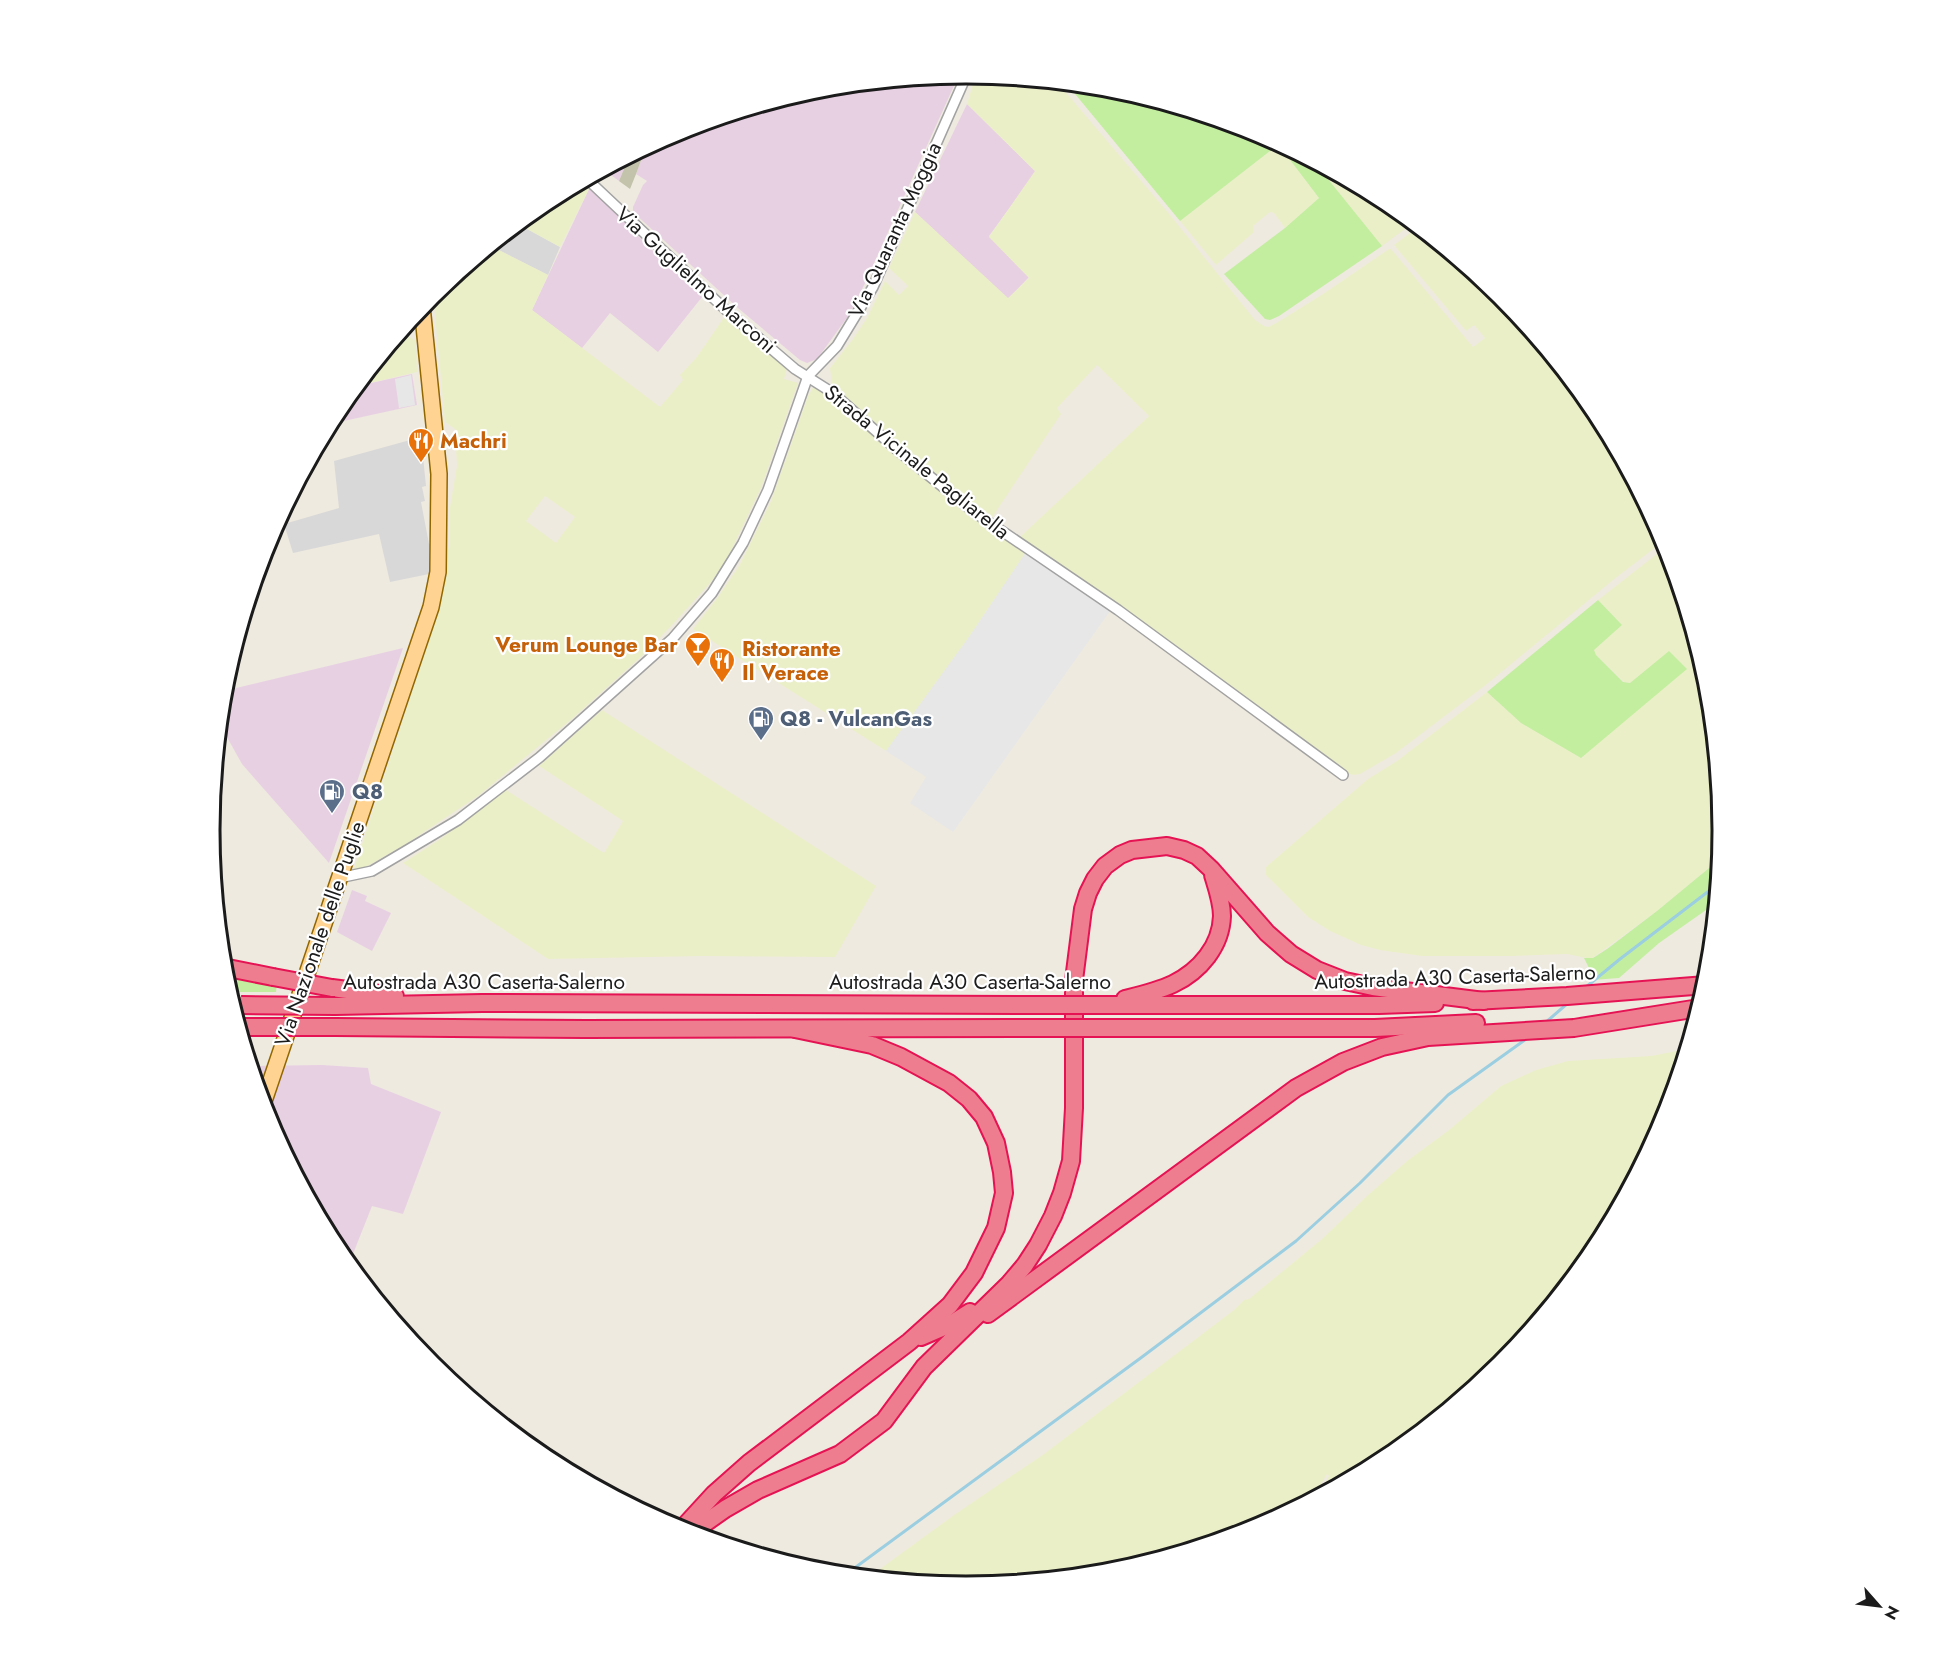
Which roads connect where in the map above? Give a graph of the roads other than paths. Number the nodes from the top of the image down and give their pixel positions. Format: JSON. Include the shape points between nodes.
{"nodes":[{"id":1,"x":963,"y":84,"type":"edge"},
{"id":2,"x":593,"y":185,"type":"edge"},
{"id":3,"x":423,"y":319,"type":"edge"},
{"id":4,"x":808,"y":376,"type":"junction"},
{"id":5,"x":1343,"y":775,"type":"dead end"},
{"id":6,"x":1211,"y":869,"type":"junction"},
{"id":7,"x":339,"y":879,"type":"junction"},
{"id":8,"x":234,"y":969,"type":"edge"},
{"id":9,"x":1696,"y":986,"type":"edge"},
{"id":10,"x":1484,"y":1001,"type":"junction"},
{"id":11,"x":450,"y":1003,"type":"junction"},
{"id":12,"x":242,"y":1005,"type":"edge"},
{"id":13,"x":1106,"y":1005,"type":"junction"},
{"id":14,"x":1690,"y":1009,"type":"edge"},
{"id":15,"x":247,"y":1027,"type":"edge"},
{"id":16,"x":1495,"y":1027,"type":"junction"},
{"id":17,"x":795,"y":1029,"type":"junction"},
{"id":18,"x":268,"y":1090,"type":"edge"},
{"id":19,"x":990,"y":1300,"type":"junction"},
{"id":20,"x":957,"y":1334,"type":"junction"},
{"id":21,"x":909,"y":1342,"type":"junction"},
{"id":22,"x":714,"y":1494,"type":"junction"},
{"id":23,"x":725,"y":1509,"type":"junction"},
{"id":24,"x":679,"y":1518,"type":"edge"},
{"id":25,"x":689,"y":1522,"type":"edge"},
{"id":26,"x":701,"y":1526,"type":"edge"},
{"id":27,"x":705,"y":1528,"type":"edge"}],
"edges":[{"from":1,"to":4,"type":"street","name":"Via Quaranta Moggia","via":[[873,287],[837,346]]},
{"from":2,"to":4,"type":"street","name":"Via Guglielmo Marconi","via":[[726,310]]},
{"from":3,"to":7,"type":"main road","name":"Via Nazionale delle Puglie","via":[[439,474],[438,572],[431,607]]},
{"from":4,"to":5,"type":"street","name":"Strada Vicinale Pagliarella","via":[[974,512],[1118,610]]},
{"from":4,"to":7,"type":"street","name":"Strada Vicinale Pagliarella","via":[[768,490],[743,543],[712,594],[673,638],[540,757],[458,820],[372,871]]},
{"from":6,"to":10,"type":"highway","via":[[1267,933],[1317,970],[1372,987]]},
{"from":6,"to":13,"type":"highway","via":[[1222,914],[1213,948],[1202,964],[1173,985]]},
{"from":6,"to":19,"type":"highway","via":[[1184,850],[1167,846],[1132,850],[1105,866],[1088,892],[1074,980],[1071,1161],[1053,1216],[1038,1245],[1009,1284]]},
{"from":7,"to":18,"type":"main road","name":"Via Nazionale delle Puglie"},
{"from":8,"to":11,"type":"highway","bridge":true,"via":[[332,988]]},
{"from":9,"to":10,"type":"highway","name":"Autostrada A30 Caserta-Salerno"},
{"from":10,"to":13,"type":"highway","name":"Autostrada A30 Caserta-Salerno"},
{"from":11,"to":12,"type":"highway","name":"Autostrada A30 Caserta-Salerno","bridge":true},
{"from":11,"to":13,"type":"highway","name":"Autostrada A30 Caserta-Salerno","bridge":true},
{"from":14,"to":16,"type":"highway","name":"Autostrada A30 Caserta-Salerno"},
{"from":15,"to":17,"type":"highway","bridge":true},
{"from":16,"to":17,"type":"highway","bridge":true},
{"from":16,"to":20,"type":"highway","via":[[1382,1047],[1343,1062],[1296,1088]]},
{"from":17,"to":21,"type":"highway","via":[[872,1046],[950,1083],[984,1117],[996,1143],[1004,1194],[996,1228],[974,1273],[950,1305]]},
{"from":19,"to":20,"type":"highway"},
{"from":19,"to":21,"type":"highway","via":[[951,1324]]},
{"from":20,"to":23,"type":"highway","via":[[924,1367],[884,1421],[865,1436],[840,1454]]},
{"from":21,"to":22,"type":"highway"},
{"from":22,"to":24,"type":"highway"},
{"from":22,"to":25,"type":"highway"},
{"from":23,"to":26,"type":"highway"},
{"from":23,"to":27,"type":"highway"}]}
